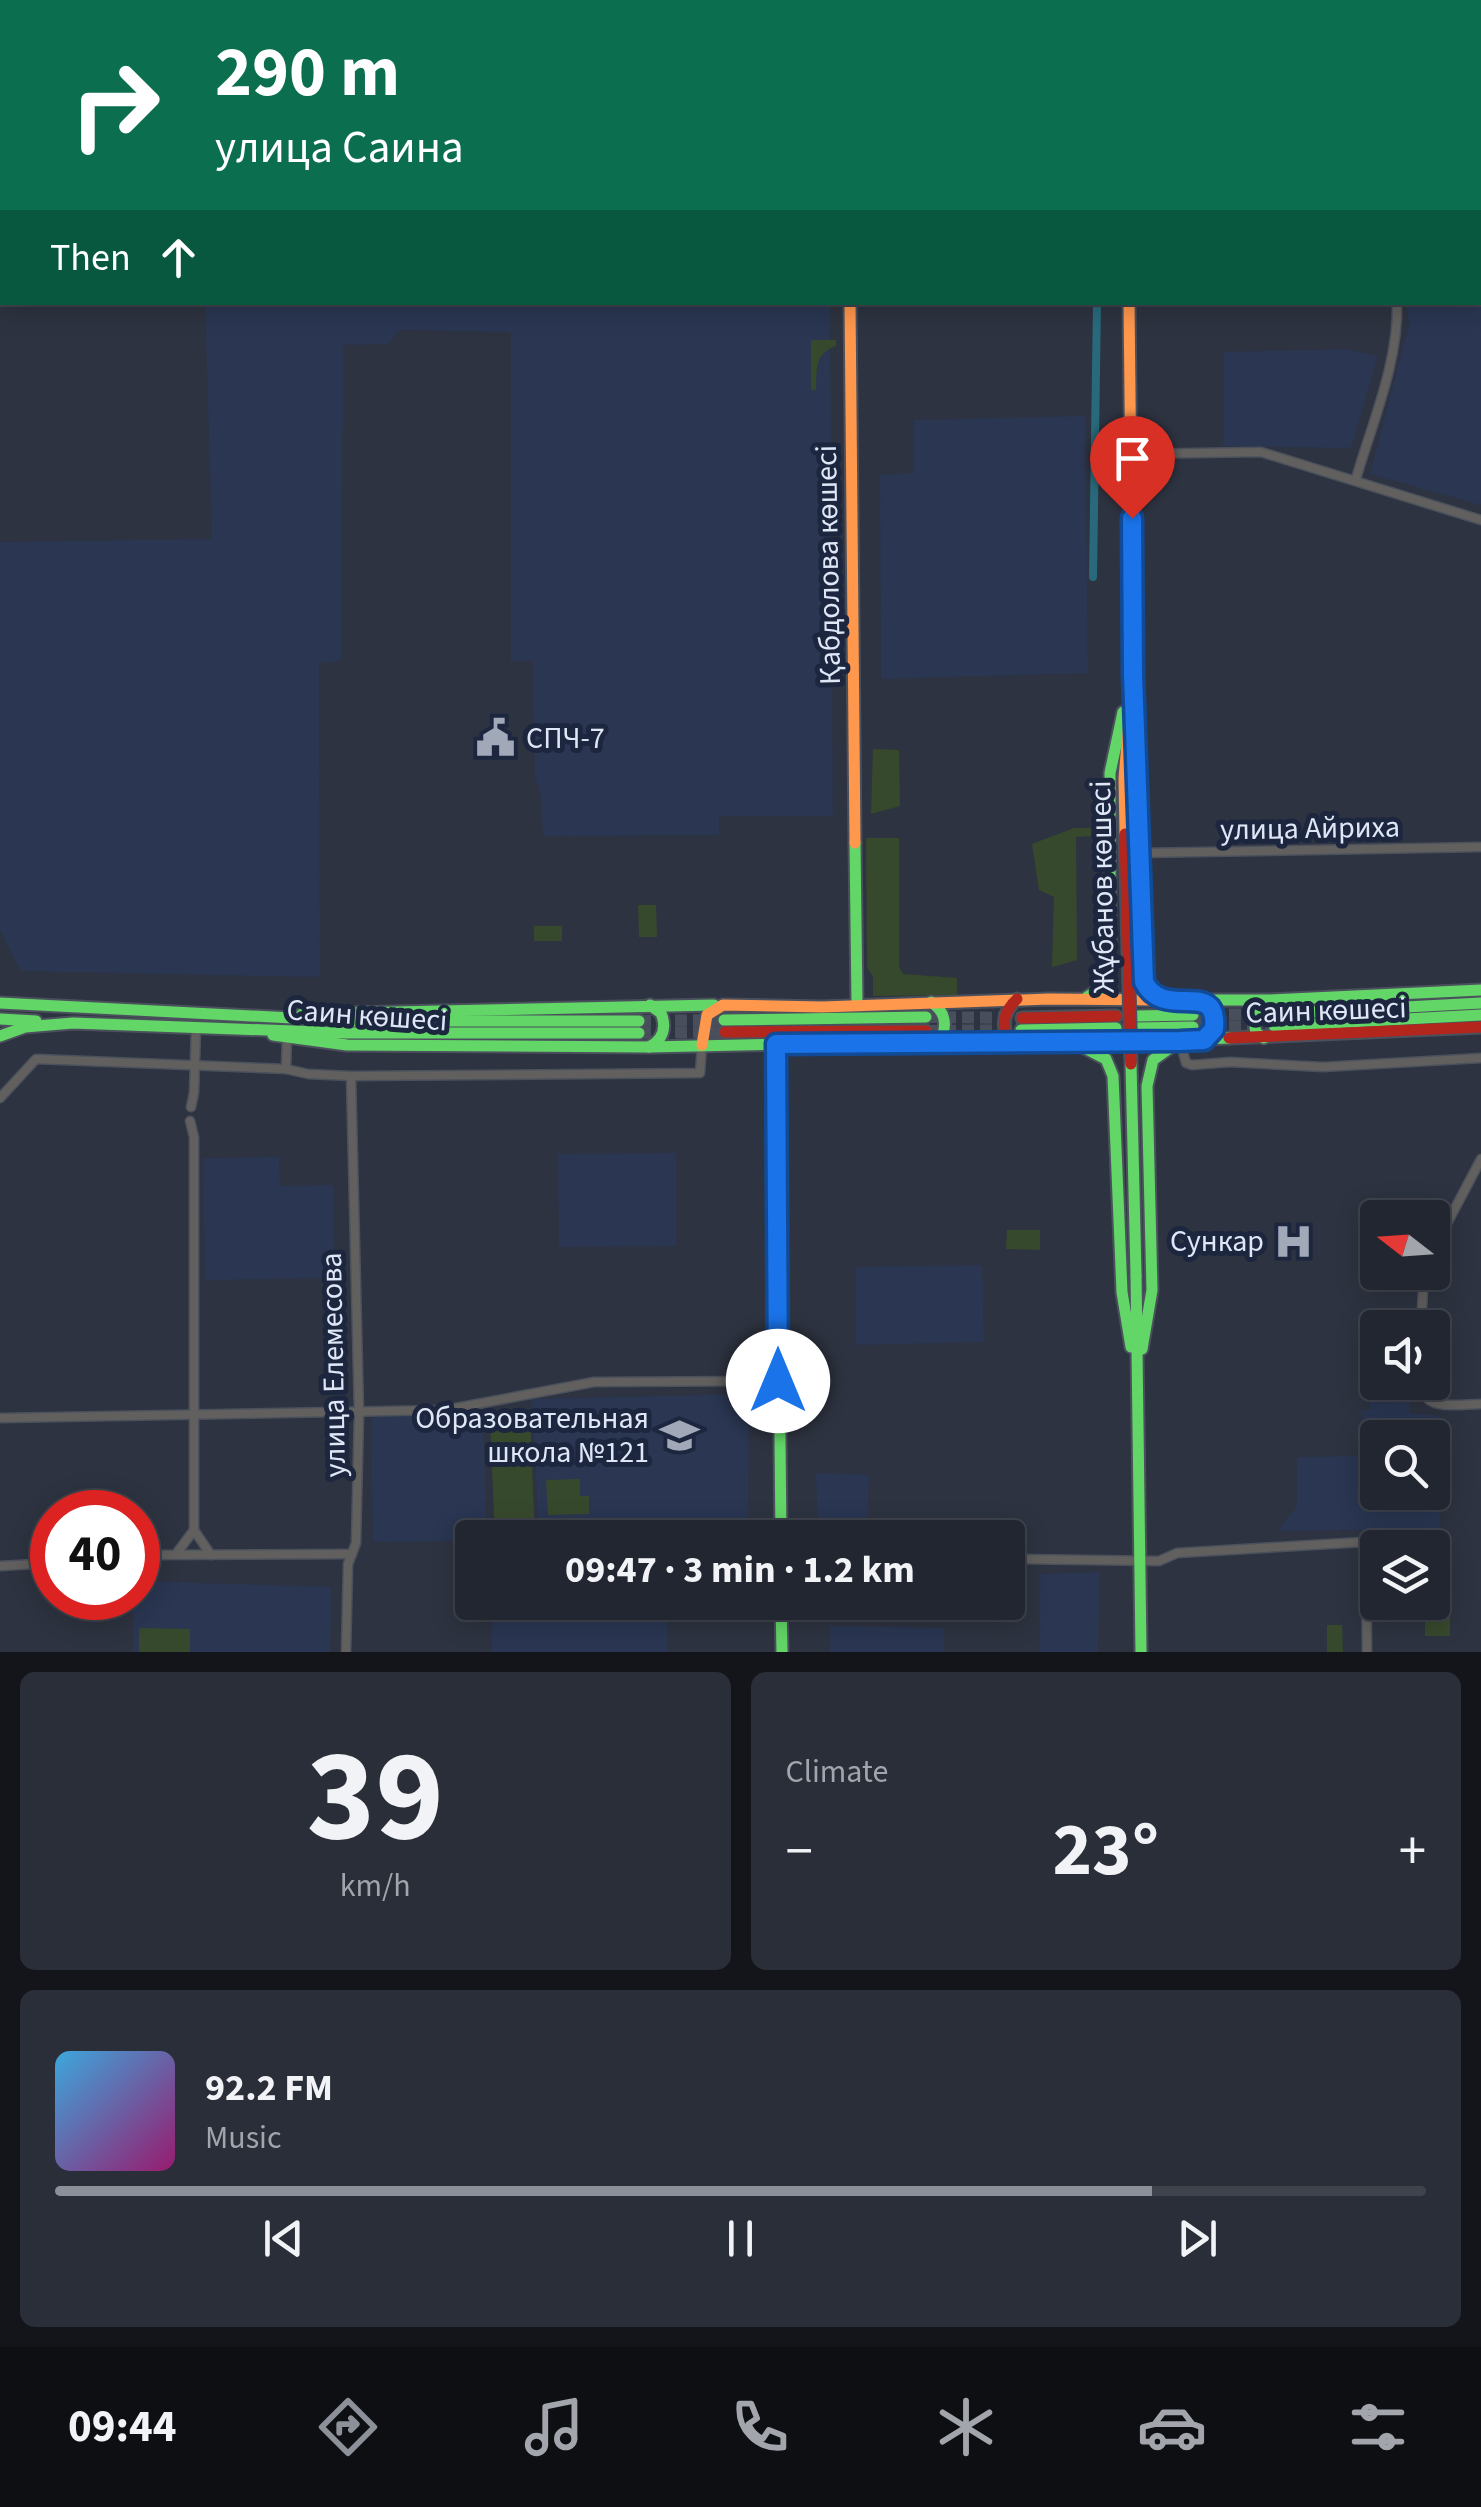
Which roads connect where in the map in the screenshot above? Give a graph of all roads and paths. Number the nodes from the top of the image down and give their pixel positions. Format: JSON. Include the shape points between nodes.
{"nodes":[{"id":1,"x":850,"y":305,"type":"edge"},
{"id":2,"x":1128,"y":305,"type":"edge"},
{"id":3,"x":1398,"y":305,"type":"edge"},
{"id":4,"x":1131,"y":454,"type":"junction"},
{"id":5,"x":1356,"y":479,"type":"junction"},
{"id":6,"x":1481,"y":520,"type":"edge"},
{"id":7,"x":1133,"y":674,"type":"junction"},
{"id":8,"x":1481,"y":848,"type":"edge"},
{"id":9,"x":1141,"y":854,"type":"junction"},
{"id":10,"x":1481,"y":990,"type":"edge"},
{"id":11,"x":0,"y":995,"type":"edge"},
{"id":12,"x":1017,"y":999,"type":"junction"},
{"id":13,"x":1082,"y":999,"type":"junction"},
{"id":14,"x":1160,"y":1000,"type":"junction"},
{"id":15,"x":1270,"y":1000,"type":"junction"},
{"id":16,"x":927,"y":1001,"type":"junction"},
{"id":17,"x":1200,"y":1001,"type":"junction"},
{"id":18,"x":0,"y":1003,"type":"edge"},
{"id":19,"x":1481,"y":1003,"type":"edge"},
{"id":20,"x":858,"y":1004,"type":"junction"},
{"id":21,"x":650,"y":1005,"type":"junction"},
{"id":22,"x":723,"y":1005,"type":"junction"},
{"id":23,"x":52,"y":1006,"type":"junction"},
{"id":24,"x":1481,"y":1015,"type":"edge"},
{"id":25,"x":271,"y":1017,"type":"junction"},
{"id":26,"x":0,"y":1019,"type":"edge"},
{"id":27,"x":1193,"y":1021,"type":"tunnel mouth"},
{"id":28,"x":1116,"y":1022,"type":"dead end"},
{"id":29,"x":1136,"y":1022,"type":"dead end"},
{"id":30,"x":73,"y":1023,"type":"junction"},
{"id":31,"x":926,"y":1024,"type":"tunnel mouth"},
{"id":32,"x":1021,"y":1024,"type":"tunnel mouth"},
{"id":33,"x":724,"y":1026,"type":"tunnel mouth"},
{"id":34,"x":1481,"y":1027,"type":"edge"},
{"id":35,"x":196,"y":1028,"type":"junction"},
{"id":36,"x":245,"y":1030,"type":"junction"},
{"id":37,"x":0,"y":1036,"type":"edge"},
{"id":38,"x":287,"y":1037,"type":"junction"},
{"id":39,"x":1264,"y":1038,"type":"junction"},
{"id":40,"x":1204,"y":1040,"type":"junction"},
{"id":41,"x":1180,"y":1041,"type":"junction"},
{"id":42,"x":776,"y":1044,"type":"junction"},
{"id":43,"x":932,"y":1044,"type":"junction"},
{"id":44,"x":1075,"y":1044,"type":"junction"},
{"id":45,"x":702,"y":1045,"type":"junction"},
{"id":46,"x":1018,"y":1045,"type":"junction"},
{"id":47,"x":649,"y":1047,"type":"junction"},
{"id":48,"x":1481,"y":1058,"type":"edge"},
{"id":49,"x":194,"y":1064,"type":"junction"},
{"id":50,"x":286,"y":1069,"type":"junction"},
{"id":51,"x":351,"y":1076,"type":"junction"},
{"id":52,"x":0,"y":1098,"type":"edge"},
{"id":53,"x":191,"y":1107,"type":"dead end"},
{"id":54,"x":190,"y":1121,"type":"dead end"},
{"id":55,"x":1481,"y":1158,"type":"edge"},
{"id":56,"x":1450,"y":1217,"type":"edge"},
{"id":57,"x":778,"y":1381,"type":"junction"},
{"id":58,"x":1136,"y":1382,"type":"junction"},
{"id":59,"x":1426,"y":1400,"type":"edge"},
{"id":60,"x":1481,"y":1404,"type":"edge"},
{"id":61,"x":360,"y":1413,"type":"junction"},
{"id":62,"x":195,"y":1414,"type":"junction"},
{"id":63,"x":0,"y":1418,"type":"edge"},
{"id":64,"x":780,"y":1520,"type":"edge"},
{"id":65,"x":194,"y":1530,"type":"junction"},
{"id":66,"x":352,"y":1554,"type":"junction"},
{"id":67,"x":160,"y":1555,"type":"edge"},
{"id":68,"x":176,"y":1555,"type":"junction"},
{"id":69,"x":211,"y":1555,"type":"junction"},
{"id":70,"x":1025,"y":1559,"type":"edge"},
{"id":71,"x":1139,"y":1560,"type":"junction"},
{"id":72,"x":30,"y":1564,"type":"edge"},
{"id":73,"x":0,"y":1566,"type":"edge"},
{"id":74,"x":781,"y":1620,"type":"edge"},
{"id":75,"x":346,"y":1652,"type":"edge"},
{"id":76,"x":782,"y":1652,"type":"edge"},
{"id":77,"x":1141,"y":1652,"type":"edge"},
{"id":78,"x":1367,"y":1652,"type":"edge"}],
"edges":[{"from":1,"to":20,"type":"main road","name":"Қабдолова көшесі"},
{"from":2,"to":4,"type":"main road","name":"Жұбанов көшесі"},
{"from":3,"to":5,"type":"street","via":[[1393,351]]},
{"from":4,"to":5,"type":"street","via":[[1261,452]]},
{"from":4,"to":7,"type":"main road","name":"Жұбанов көшесі"},
{"from":5,"to":6,"type":"street"},
{"from":7,"to":9,"type":"main road"},
{"from":7,"to":13,"type":"main road","via":[[1110,773],[1110,970],[1102,988]]},
{"from":7,"to":58,"type":"main road","name":"Жұбанов көшесі","bridge":true,"via":[[1124,834]]},
{"from":8,"to":9,"type":"street","name":"улица Айриха"},
{"from":9,"to":14,"type":"main road","via":[[1144,982]]},
{"from":10,"to":15,"type":"main road","name":"Саин көшесі"},
{"from":11,"to":23,"type":"main road"},
{"from":12,"to":13,"type":"main road","name":"Саин көшесі"},
{"from":12,"to":16,"type":"main road","name":"Саин көшесі"},
{"from":12,"to":46,"type":"main road","via":[[1003,1022],[1007,1038]]},
{"from":13,"to":14,"type":"main road","name":"Саин көшесі"},
{"from":14,"to":17,"type":"main road","name":"Саин көшесі"},
{"from":15,"to":17,"type":"main road","name":"Саин көшесі"},
{"from":15,"to":39,"type":"main road","via":[[1254,1016],[1256,1033]]},
{"from":16,"to":20,"type":"main road","name":"Саин көшесі"},
{"from":16,"to":43,"type":"main road","via":[[940,1007],[946,1022],[942,1038]]},
{"from":17,"to":40,"type":"main road","via":[[1215,1020]]},
{"from":18,"to":23,"type":"main road","name":"Саин көшесі"},
{"from":19,"to":24,"type":"main road","name":"Саин көшесі","via":[[1274,1020]]},
{"from":20,"to":22,"type":"main road","name":"Саин көшесі"},
{"from":21,"to":22,"type":"main road","name":"Саин көшесі"},
{"from":21,"to":25,"type":"main road","name":"Саин көшесі"},
{"from":21,"to":47,"type":"main road","via":[[661,1013],[664,1028]]},
{"from":22,"to":45,"type":"main road","via":[[705,1015]]},
{"from":23,"to":25,"type":"main road","name":"Саин көшесі"},
{"from":25,"to":36,"type":"main road","name":"Саин көшесі","via":[[639,1027]]},
{"from":26,"to":30,"type":"main road"},
{"from":27,"to":29,"type":"main road"},
{"from":28,"to":32,"type":"main road"},
{"from":30,"to":35,"type":"main road"},
{"from":30,"to":37,"type":"main road"},
{"from":31,"to":33,"type":"main road"},
{"from":34,"to":39,"type":"main road","name":"Саин көшесі"},
{"from":35,"to":36,"type":"main road"},
{"from":35,"to":49,"type":"street"},
{"from":36,"to":38,"type":"main road","name":"Саин көшесі"},
{"from":38,"to":47,"type":"main road","name":"Саин көшесі","via":[[347,1046]]},
{"from":38,"to":50,"type":"street"},
{"from":39,"to":40,"type":"main road","name":"Саин көшесі"},
{"from":40,"to":41,"type":"main road","name":"Саин көшесі"},
{"from":41,"to":44,"type":"main road","name":"Саин көшесі"},
{"from":41,"to":48,"type":"street","via":[[1192,1065],[1323,1067]]},
{"from":41,"to":58,"type":"main road","via":[[1153,1060],[1147,1086],[1152,1290]]},
{"from":42,"to":43,"type":"main road","name":"Саин көшесі"},
{"from":42,"to":45,"type":"main road","name":"Саин көшесі"},
{"from":42,"to":57,"type":"main road"},
{"from":43,"to":46,"type":"main road","name":"Саин көшесі"},
{"from":44,"to":46,"type":"main road","name":"Саин көшесі"},
{"from":44,"to":58,"type":"main road","via":[[1098,1052],[1114,1076],[1122,1292]]},
{"from":45,"to":47,"type":"main road","name":"Саин көшесі"},
{"from":45,"to":51,"type":"street","via":[[700,1074]]},
{"from":49,"to":50,"type":"street"},
{"from":49,"to":52,"type":"street","via":[[36,1059]]},
{"from":49,"to":53,"type":"street"},
{"from":50,"to":51,"type":"street"},
{"from":51,"to":61,"type":"street","name":"улица Елемесова"},
{"from":54,"to":62,"type":"street"},
{"from":55,"to":56,"type":"street"},
{"from":57,"to":61,"type":"street","via":[[594,1382],[445,1410]]},
{"from":57,"to":64,"type":"main road"},
{"from":58,"to":71,"type":"main road","name":"Жұбанов көшесі"},
{"from":59,"to":60,"type":"street"},
{"from":61,"to":62,"type":"street"},
{"from":61,"to":66,"type":"street","name":"улица Елемесова"},
{"from":62,"to":63,"type":"street"},
{"from":62,"to":65,"type":"street"},
{"from":65,"to":68,"type":"street"},
{"from":65,"to":69,"type":"street"},
{"from":66,"to":69,"type":"street"},
{"from":66,"to":75,"type":"street","name":"улица Елемесова"},
{"from":67,"to":68,"type":"street"},
{"from":68,"to":69,"type":"street"},
{"from":70,"to":71,"type":"street"},
{"from":71,"to":77,"type":"main road","name":"Жұбанов көшесі"},
{"from":71,"to":78,"type":"street","via":[[1363,1542]]},
{"from":72,"to":73,"type":"street"},
{"from":74,"to":76,"type":"main road"}]}
